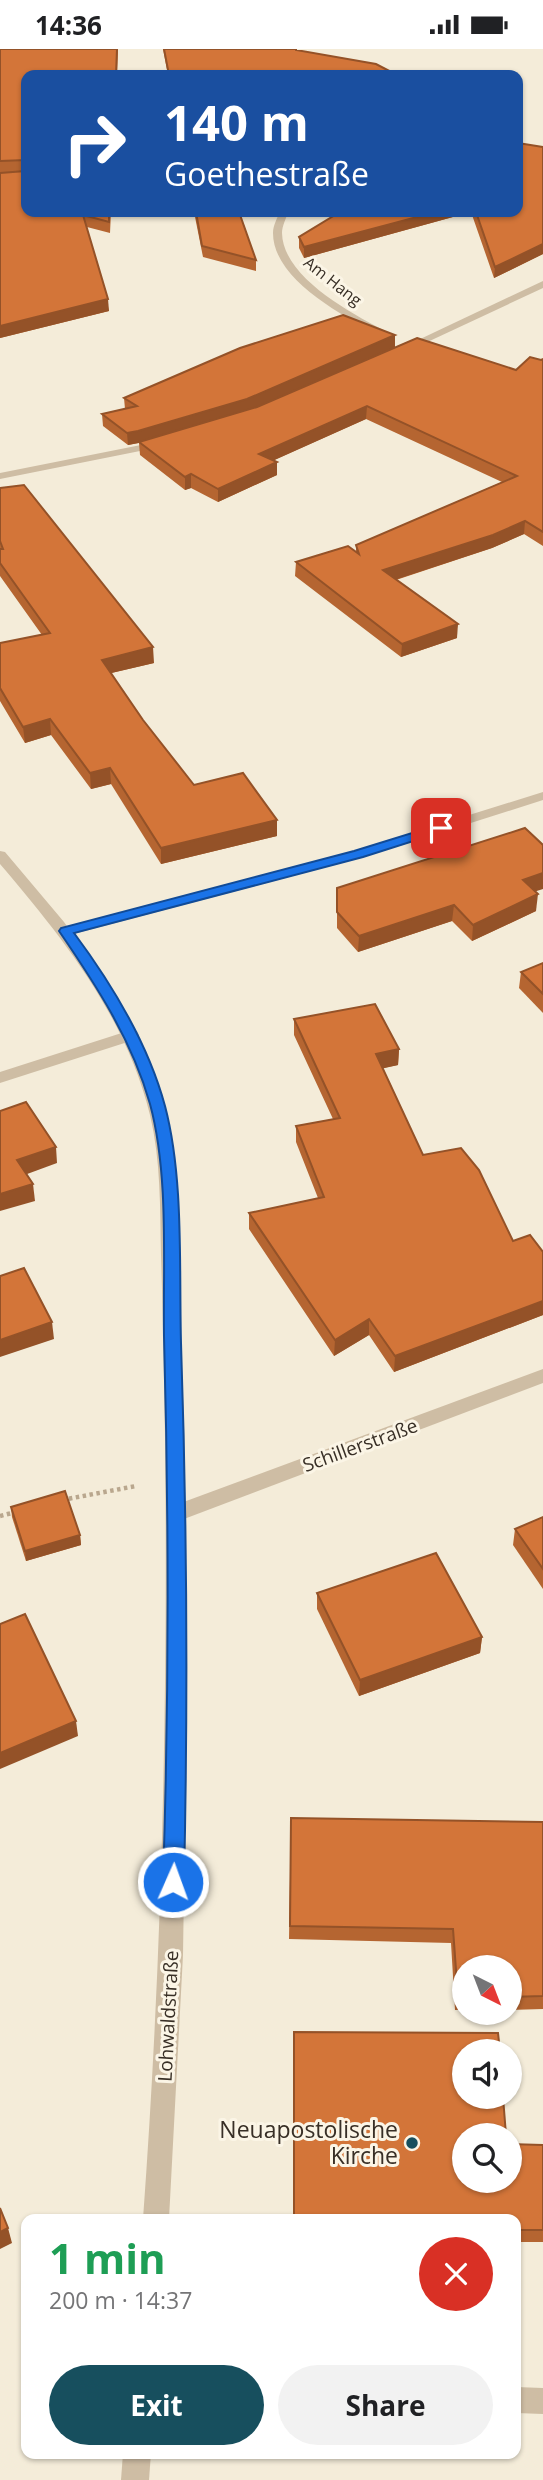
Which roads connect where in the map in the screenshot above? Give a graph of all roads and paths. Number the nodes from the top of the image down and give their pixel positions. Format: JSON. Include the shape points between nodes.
{"nodes":[{"id":1,"x":282,"y":217,"type":"edge"},
{"id":2,"x":543,"y":283,"type":"edge"},
{"id":3,"x":409,"y":347,"type":"junction"},
{"id":4,"x":386,"y":356,"type":"edge"},
{"id":5,"x":177,"y":439,"type":"edge"},
{"id":6,"x":0,"y":476,"type":"edge"},
{"id":7,"x":543,"y":796,"type":"edge"},
{"id":8,"x":0,"y":855,"type":"edge"},
{"id":9,"x":66,"y":931,"type":"junction"},
{"id":10,"x":131,"y":1035,"type":"junction"},
{"id":11,"x":0,"y":1078,"type":"edge"},
{"id":12,"x":543,"y":1375,"type":"edge"},
{"id":13,"x":177,"y":1479,"type":"junction"},
{"id":14,"x":53,"y":1502,"type":"edge"},
{"id":15,"x":26,"y":1509,"type":"edge"},
{"id":16,"x":177,"y":1513,"type":"junction"},
{"id":17,"x":0,"y":1516,"type":"edge"},
{"id":18,"x":156,"y":2214,"type":"edge"},
{"id":19,"x":521,"y":2400,"type":"edge"},
{"id":20,"x":543,"y":2401,"type":"edge"},
{"id":21,"x":137,"y":2459,"type":"edge"},
{"id":22,"x":135,"y":2480,"type":"edge"}],
"edges":[{"from":1,"to":3,"type":"street","name":"Am Hang","via":[[279,236],[290,268],[347,313]]},
{"from":2,"to":3,"type":"street"},
{"from":3,"to":4,"type":"street"},
{"from":5,"to":6,"type":"street"},
{"from":7,"to":9,"type":"street","via":[[359,854]]},
{"from":8,"to":9,"type":"street","name":"Lohwaldstraße"},
{"from":9,"to":10,"type":"street","name":"Lohwaldstraße"},
{"from":10,"to":11,"type":"street"},
{"from":10,"to":13,"type":"street","name":"Lohwaldstraße","via":[[158,1107],[167,1161]]},
{"from":12,"to":16,"type":"street","name":"Schillerstraße"},
{"from":13,"to":14,"type":"path"},
{"from":13,"to":16,"type":"street","name":"Lohwaldstraße"},
{"from":15,"to":17,"type":"path"},
{"from":16,"to":18,"type":"street","name":"Lohwaldstraße","via":[[172,1931]]},
{"from":19,"to":20,"type":"street"},
{"from":21,"to":22,"type":"street"}]}
